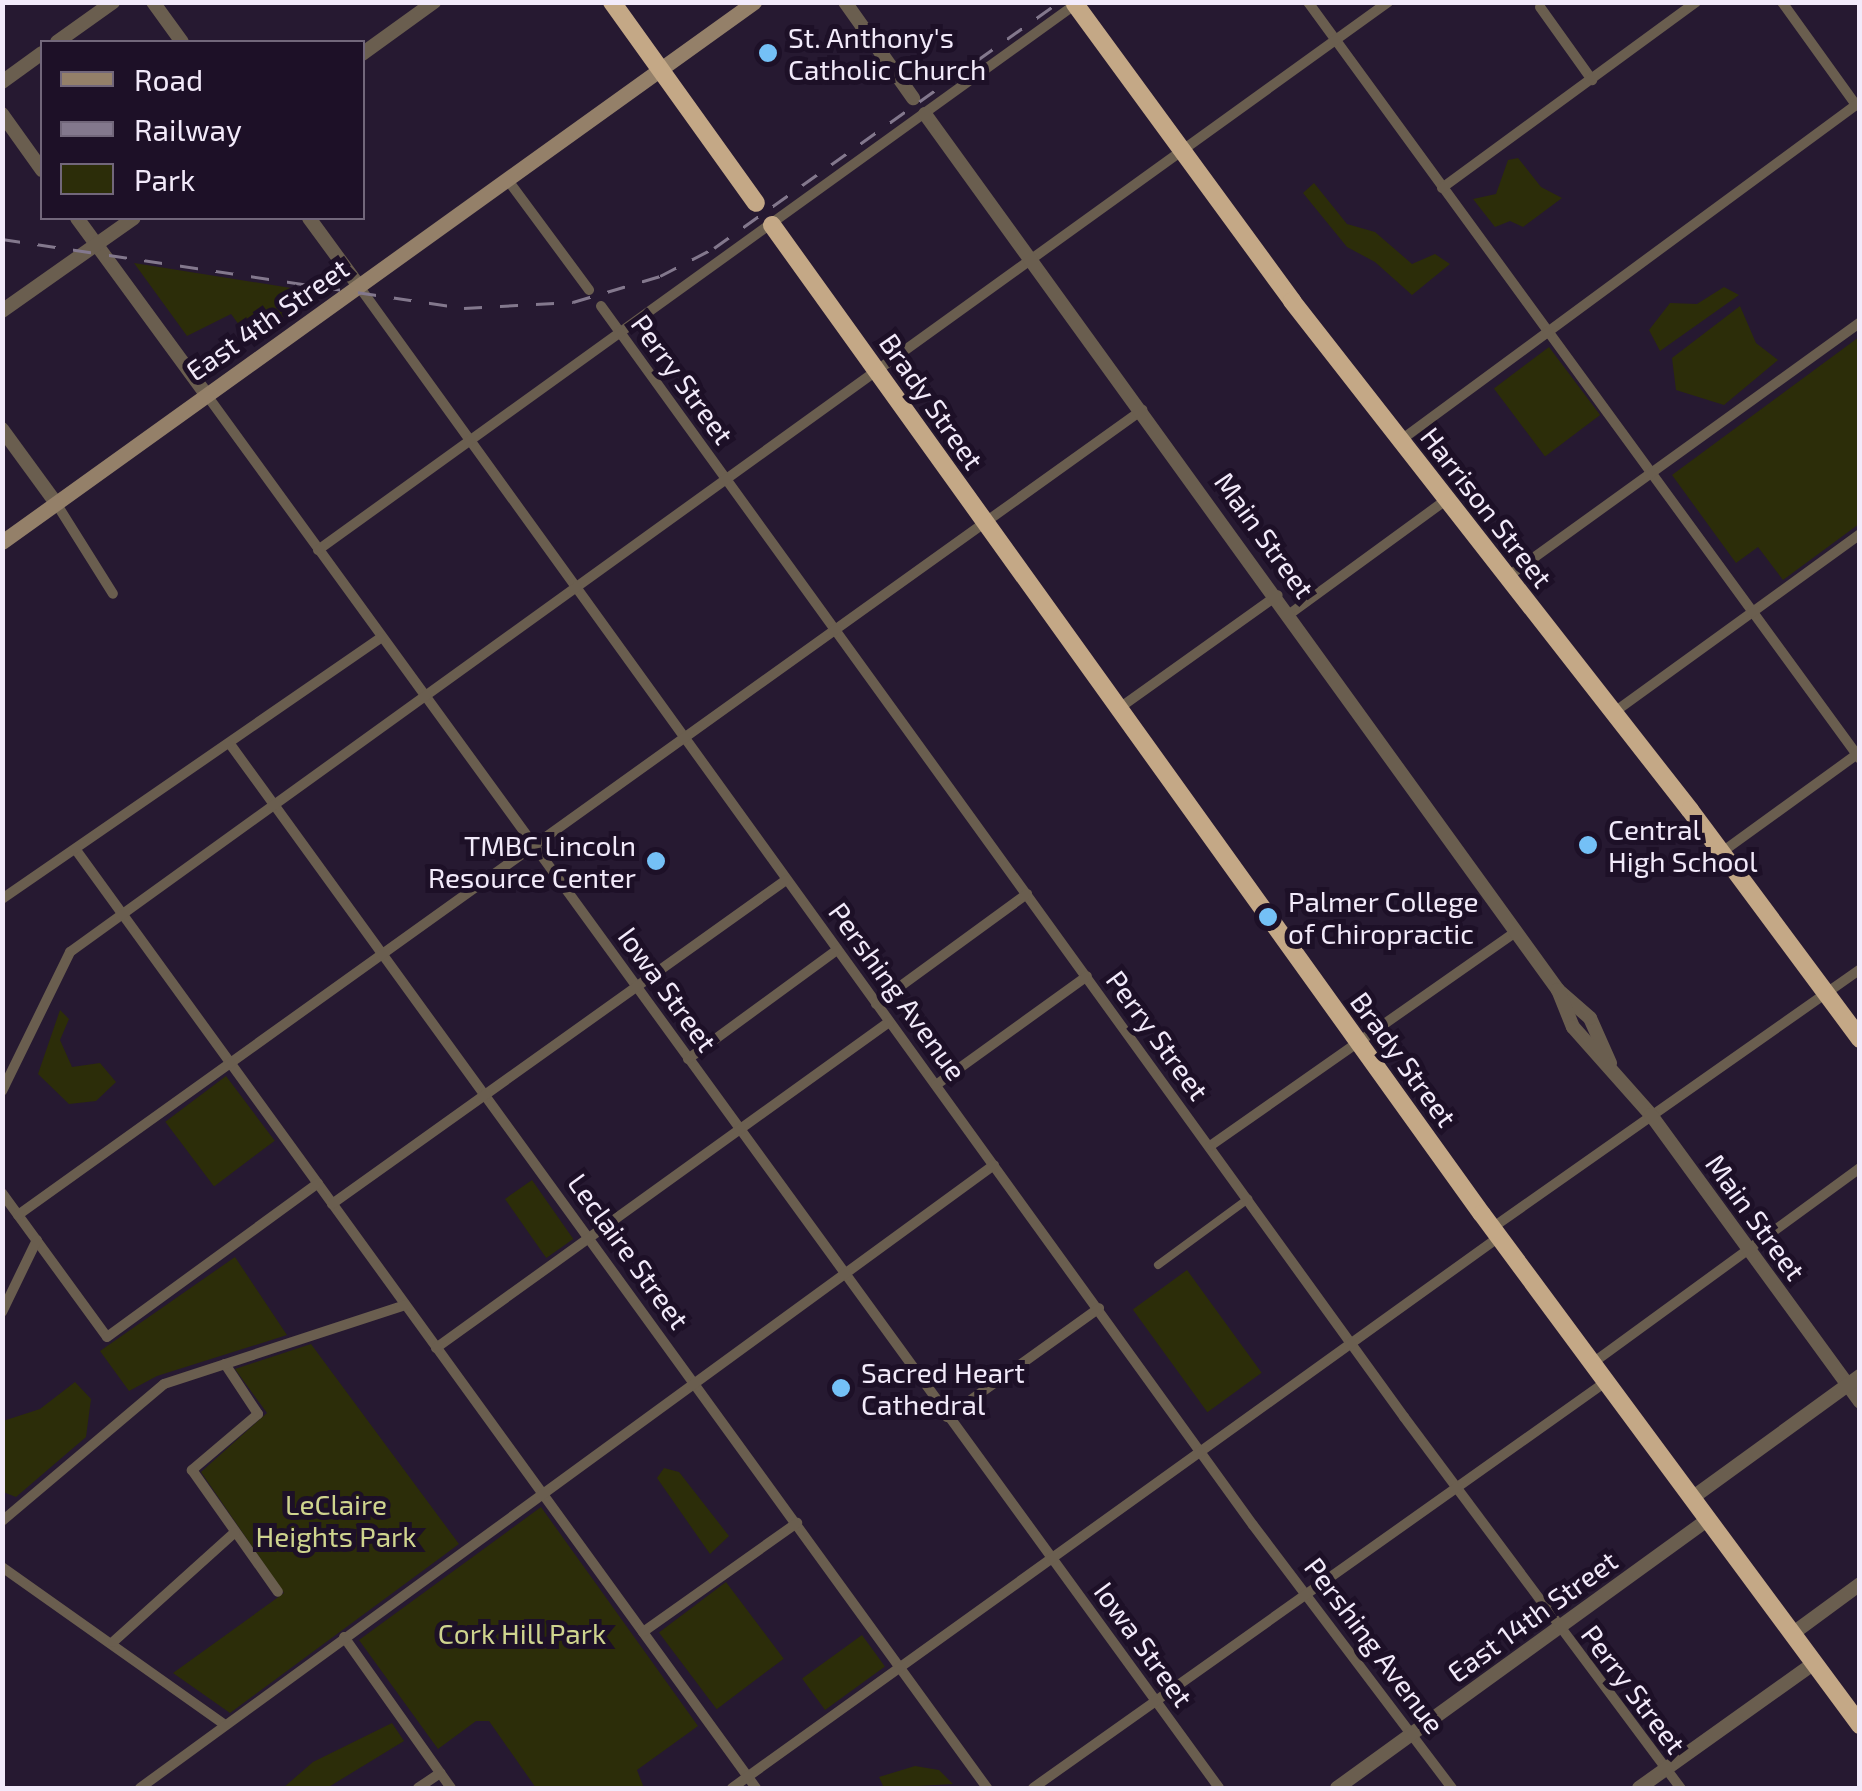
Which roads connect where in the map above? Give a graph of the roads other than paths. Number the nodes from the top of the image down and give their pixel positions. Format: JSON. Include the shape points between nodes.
{"nodes":[{"id":1,"x":113,"y":2,"type":"edge"},
{"id":2,"x":152,"y":2,"type":"edge"},
{"id":3,"x":434,"y":2,"type":"edge"},
{"id":4,"x":612,"y":2,"type":"edge"},
{"id":5,"x":754,"y":2,"type":"edge"},
{"id":6,"x":845,"y":2,"type":"edge"},
{"id":7,"x":1308,"y":2,"type":"edge"},
{"id":8,"x":1388,"y":2,"type":"edge"},
{"id":9,"x":1696,"y":2,"type":"edge"},
{"id":10,"x":1782,"y":2,"type":"edge"},
{"id":11,"x":1076,"y":3,"type":"edge"},
{"id":12,"x":1540,"y":7,"type":"dead end"},
{"id":13,"x":61,"y":40,"type":"edge"},
{"id":14,"x":180,"y":40,"type":"edge"},
{"id":15,"x":1336,"y":42,"type":"junction"},
{"id":16,"x":365,"y":52,"type":"edge"},
{"id":17,"x":40,"y":54,"type":"edge"},
{"id":18,"x":661,"y":70,"type":"junction"},
{"id":19,"x":1592,"y":80,"type":"junction"},
{"id":20,"x":2,"y":82,"type":"edge"},
{"id":21,"x":913,"y":98,"type":"dead end"},
{"id":22,"x":1858,"y":103,"type":"edge"},
{"id":23,"x":2,"y":114,"type":"edge"},
{"id":24,"x":925,"y":114,"type":"junction"},
{"id":25,"x":1183,"y":154,"type":"junction"},
{"id":26,"x":40,"y":167,"type":"edge"},
{"id":27,"x":507,"y":180,"type":"junction"},
{"id":28,"x":1442,"y":188,"type":"junction"},
{"id":29,"x":756,"y":203,"type":"dead end"},
{"id":30,"x":79,"y":220,"type":"edge"},
{"id":31,"x":131,"y":220,"type":"edge"},
{"id":32,"x":310,"y":220,"type":"edge"},
{"id":33,"x":772,"y":225,"type":"junction"},
{"id":34,"x":97,"y":244,"type":"junction"},
{"id":35,"x":1032,"y":261,"type":"junction"},
{"id":36,"x":358,"y":285,"type":"junction"},
{"id":37,"x":589,"y":290,"type":"dead end"},
{"id":38,"x":601,"y":306,"type":"dead end"},
{"id":39,"x":2,"y":311,"type":"edge"},
{"id":40,"x":1860,"y":322,"type":"edge"},
{"id":41,"x":1548,"y":330,"type":"junction"},
{"id":42,"x":622,"y":334,"type":"junction"},
{"id":43,"x":877,"y":372,"type":"junction"},
{"id":44,"x":206,"y":394,"type":"junction"},
{"id":45,"x":1142,"y":410,"type":"junction"},
{"id":46,"x":2,"y":429,"type":"edge"},
{"id":47,"x":1401,"y":440,"type":"junction"},
{"id":48,"x":471,"y":441,"type":"junction"},
{"id":49,"x":1652,"y":471,"type":"junction"},
{"id":50,"x":728,"y":478,"type":"junction"},
{"id":51,"x":1446,"y":500,"type":"junction"},
{"id":52,"x":56,"y":503,"type":"junction"},
{"id":53,"x":984,"y":522,"type":"junction"},
{"id":54,"x":1860,"y":534,"type":"edge"},
{"id":55,"x":2,"y":542,"type":"edge"},
{"id":56,"x":318,"y":550,"type":"junction"},
{"id":57,"x":1506,"y":578,"type":"junction"},
{"id":58,"x":577,"y":587,"type":"junction"},
{"id":59,"x":114,"y":594,"type":"dead end"},
{"id":60,"x":1278,"y":595,"type":"junction"},
{"id":61,"x":1754,"y":612,"type":"junction"},
{"id":62,"x":1290,"y":613,"type":"junction"},
{"id":63,"x":835,"y":628,"type":"junction"},
{"id":64,"x":381,"y":638,"type":"junction"},
{"id":65,"x":424,"y":697,"type":"junction"},
{"id":66,"x":1117,"y":709,"type":"junction"},
{"id":67,"x":1614,"y":713,"type":"junction"},
{"id":68,"x":683,"y":736,"type":"junction"},
{"id":69,"x":230,"y":744,"type":"junction"},
{"id":70,"x":1858,"y":755,"type":"edge"},
{"id":71,"x":274,"y":805,"type":"junction"},
{"id":72,"x":530,"y":846,"type":"junction"},
{"id":73,"x":76,"y":850,"type":"junction"},
{"id":74,"x":1722,"y":852,"type":"junction"},
{"id":75,"x":786,"y":880,"type":"junction"},
{"id":76,"x":1027,"y":894,"type":"junction"},
{"id":77,"x":2,"y":899,"type":"edge"},
{"id":78,"x":120,"y":914,"type":"junction"},
{"id":79,"x":1517,"y":930,"type":"junction"},
{"id":80,"x":837,"y":950,"type":"junction"},
{"id":81,"x":380,"y":952,"type":"junction"},
{"id":82,"x":1860,"y":969,"type":"edge"},
{"id":83,"x":1087,"y":976,"type":"junction"},
{"id":84,"x":636,"y":988,"type":"junction"},
{"id":85,"x":1826,"y":993,"type":"junction"},
{"id":86,"x":876,"y":1004,"type":"junction"},
{"id":87,"x":890,"y":1022,"type":"junction"},
{"id":88,"x":1860,"y":1039,"type":"edge"},
{"id":89,"x":1358,"y":1042,"type":"junction"},
{"id":90,"x":688,"y":1059,"type":"junction"},
{"id":91,"x":228,"y":1062,"type":"junction"},
{"id":92,"x":936,"y":1085,"type":"junction"},
{"id":93,"x":2,"y":1091,"type":"edge"},
{"id":94,"x":486,"y":1096,"type":"junction"},
{"id":95,"x":1651,"y":1115,"type":"junction"},
{"id":96,"x":740,"y":1130,"type":"junction"},
{"id":97,"x":1210,"y":1146,"type":"junction"},
{"id":98,"x":994,"y":1165,"type":"junction"},
{"id":99,"x":1860,"y":1168,"type":"edge"},
{"id":100,"x":318,"y":1183,"type":"junction"},
{"id":101,"x":2,"y":1193,"type":"edge"},
{"id":102,"x":1248,"y":1199,"type":"junction"},
{"id":103,"x":332,"y":1204,"type":"junction"},
{"id":104,"x":18,"y":1215,"type":"junction"},
{"id":105,"x":1496,"y":1233,"type":"junction"},
{"id":106,"x":590,"y":1239,"type":"junction"},
{"id":107,"x":37,"y":1240,"type":"junction"},
{"id":108,"x":1748,"y":1249,"type":"junction"},
{"id":109,"x":1158,"y":1265,"type":"dead end"},
{"id":110,"x":844,"y":1273,"type":"junction"},
{"id":111,"x":405,"y":1305,"type":"junction"},
{"id":112,"x":1099,"y":1308,"type":"junction"},
{"id":113,"x":2,"y":1312,"type":"edge"},
{"id":114,"x":1351,"y":1344,"type":"junction"},
{"id":115,"x":436,"y":1348,"type":"junction"},
{"id":116,"x":1594,"y":1362,"type":"junction"},
{"id":117,"x":225,"y":1364,"type":"junction"},
{"id":118,"x":1608,"y":1380,"type":"junction"},
{"id":119,"x":1853,"y":1380,"type":"edge"},
{"id":120,"x":694,"y":1382,"type":"junction"},
{"id":121,"x":1860,"y":1402,"type":"edge"},
{"id":122,"x":947,"y":1416,"type":"junction"},
{"id":123,"x":1204,"y":1452,"type":"junction"},
{"id":124,"x":1456,"y":1488,"type":"junction"},
{"id":125,"x":541,"y":1494,"type":"junction"},
{"id":126,"x":1692,"y":1498,"type":"junction"},
{"id":127,"x":1708,"y":1519,"type":"junction"},
{"id":128,"x":2,"y":1520,"type":"edge"},
{"id":129,"x":797,"y":1523,"type":"junction"},
{"id":130,"x":235,"y":1532,"type":"junction"},
{"id":131,"x":1052,"y":1561,"type":"junction"},
{"id":132,"x":2,"y":1566,"type":"edge"},
{"id":133,"x":1860,"y":1584,"type":"edge"},
{"id":134,"x":278,"y":1592,"type":"dead end"},
{"id":135,"x":1306,"y":1595,"type":"junction"},
{"id":136,"x":1559,"y":1628,"type":"junction"},
{"id":137,"x":643,"y":1632,"type":"junction"},
{"id":138,"x":1792,"y":1634,"type":"junction"},
{"id":139,"x":344,"y":1637,"type":"junction"},
{"id":140,"x":113,"y":1642,"type":"junction"},
{"id":141,"x":1814,"y":1664,"type":"junction"},
{"id":142,"x":900,"y":1670,"type":"junction"},
{"id":143,"x":1155,"y":1702,"type":"junction"},
{"id":144,"x":225,"y":1725,"type":"junction"},
{"id":145,"x":1860,"y":1725,"type":"edge"},
{"id":146,"x":1410,"y":1735,"type":"junction"},
{"id":147,"x":1667,"y":1769,"type":"junction"},
{"id":148,"x":440,"y":1773,"type":"junction"},
{"id":149,"x":748,"y":1778,"type":"junction"},
{"id":150,"x":140,"y":1788,"type":"edge"},
{"id":151,"x":418,"y":1788,"type":"edge"},
{"id":152,"x":451,"y":1788,"type":"edge"},
{"id":153,"x":732,"y":1788,"type":"edge"},
{"id":154,"x":756,"y":1788,"type":"edge"},
{"id":155,"x":987,"y":1788,"type":"edge"},
{"id":156,"x":1033,"y":1788,"type":"edge"},
{"id":157,"x":1218,"y":1788,"type":"edge"},
{"id":158,"x":1337,"y":1788,"type":"edge"},
{"id":159,"x":1452,"y":1788,"type":"edge"},
{"id":160,"x":1639,"y":1788,"type":"edge"},
{"id":161,"x":1681,"y":1788,"type":"edge"}],
"edges":[{"from":1,"to":13,"type":"street"},
{"from":2,"to":14,"type":"street"},
{"from":3,"to":16,"type":"street"},
{"from":4,"to":18,"type":"highway"},
{"from":5,"to":18,"type":"main road","name":"East 4th Street"},
{"from":6,"to":21,"type":"street"},
{"from":7,"to":15,"type":"street"},
{"from":8,"to":15,"type":"street"},
{"from":9,"to":19,"type":"street"},
{"from":10,"to":22,"type":"street"},
{"from":11,"to":24,"type":"street"},
{"from":11,"to":25,"type":"highway","name":"Harrison Street"},
{"from":12,"to":19,"type":"street"},
{"from":15,"to":25,"type":"street"},
{"from":15,"to":28,"type":"street"},
{"from":17,"to":20,"type":"street"},
{"from":18,"to":27,"type":"main road","name":"East 4th Street"},
{"from":18,"to":29,"type":"highway"},
{"from":19,"to":28,"type":"street"},
{"from":22,"to":41,"type":"street"},
{"from":23,"to":26,"type":"street"},
{"from":24,"to":33,"type":"street"},
{"from":24,"to":35,"type":"street","name":"Main Street"},
{"from":25,"to":35,"type":"street"},
{"from":25,"to":47,"type":"highway","name":"Harrison Street"},
{"from":27,"to":36,"type":"main road","name":"East 4th Street"},
{"from":27,"to":37,"type":"street"},
{"from":28,"to":41,"type":"street"},
{"from":30,"to":34,"type":"street","name":"Iowa Street"},
{"from":31,"to":34,"type":"street"},
{"from":32,"to":36,"type":"street","name":"Pershing Avenue"},
{"from":33,"to":42,"type":"street"},
{"from":33,"to":43,"type":"highway","name":"Brady Street"},
{"from":34,"to":39,"type":"street"},
{"from":34,"to":44,"type":"street","name":"Iowa Street"},
{"from":35,"to":43,"type":"street"},
{"from":35,"to":45,"type":"street","name":"Main Street"},
{"from":36,"to":44,"type":"main road","name":"East 4th Street"},
{"from":36,"to":48,"type":"street","name":"Pershing Avenue"},
{"from":38,"to":42,"type":"street","name":"Perry Street"},
{"from":40,"to":49,"type":"street"},
{"from":41,"to":47,"type":"street"},
{"from":41,"to":49,"type":"street"},
{"from":42,"to":48,"type":"street"},
{"from":42,"to":50,"type":"street","name":"Perry Street"},
{"from":43,"to":50,"type":"street"},
{"from":43,"to":53,"type":"highway","name":"Brady Street"},
{"from":44,"to":52,"type":"main road","name":"East 4th Street"},
{"from":44,"to":56,"type":"street","name":"Iowa Street"},
{"from":45,"to":53,"type":"street"},
{"from":45,"to":60,"type":"street","name":"Main Street"},
{"from":46,"to":52,"type":"street"},
{"from":47,"to":51,"type":"highway","name":"Harrison Street"},
{"from":48,"to":56,"type":"street"},
{"from":48,"to":58,"type":"street","name":"Pershing Avenue"},
{"from":49,"to":57,"type":"street"},
{"from":49,"to":61,"type":"street"},
{"from":50,"to":58,"type":"street"},
{"from":50,"to":63,"type":"street","name":"Perry Street"},
{"from":51,"to":57,"type":"highway","name":"Harrison Street"},
{"from":51,"to":62,"type":"street"},
{"from":52,"to":55,"type":"main road","name":"East 4th Street"},
{"from":52,"to":59,"type":"street"},
{"from":53,"to":63,"type":"street"},
{"from":53,"to":66,"type":"highway","name":"Brady Street"},
{"from":54,"to":61,"type":"street"},
{"from":56,"to":64,"type":"street","name":"Iowa Street"},
{"from":57,"to":67,"type":"highway","name":"Harrison Street"},
{"from":58,"to":65,"type":"street"},
{"from":58,"to":68,"type":"street","name":"Pershing Avenue"},
{"from":60,"to":62,"type":"street","name":"Main Street"},
{"from":60,"to":66,"type":"street"},
{"from":61,"to":67,"type":"street"},
{"from":61,"to":70,"type":"street"},
{"from":62,"to":79,"type":"street","name":"Main Street"},
{"from":63,"to":68,"type":"street"},
{"from":63,"to":76,"type":"street","name":"Perry Street"},
{"from":64,"to":65,"type":"street","name":"Iowa Street"},
{"from":64,"to":69,"type":"street"},
{"from":65,"to":71,"type":"street"},
{"from":65,"to":72,"type":"street","name":"Iowa Street"},
{"from":66,"to":89,"type":"highway","name":"Brady Street"},
{"from":67,"to":74,"type":"highway","name":"Harrison Street"},
{"from":68,"to":72,"type":"street"},
{"from":68,"to":75,"type":"street","name":"Pershing Avenue"},
{"from":69,"to":71,"type":"street","name":"Leclaire Street"},
{"from":69,"to":73,"type":"street"},
{"from":70,"to":74,"type":"street"},
{"from":71,"to":78,"type":"street"},
{"from":71,"to":81,"type":"street","name":"Leclaire Street"},
{"from":72,"to":81,"type":"street"},
{"from":72,"to":84,"type":"street","name":"Iowa Street"},
{"from":73,"to":77,"type":"street"},
{"from":73,"to":78,"type":"street"},
{"from":74,"to":85,"type":"highway","name":"Harrison Street"},
{"from":75,"to":80,"type":"street","name":"Pershing Avenue"},
{"from":75,"to":84,"type":"street"},
{"from":76,"to":83,"type":"street","name":"Perry Street"},
{"from":76,"to":86,"type":"street"},
{"from":78,"to":91,"type":"street"},
{"from":78,"to":93,"type":"street","via":[[70,952]]},
{"from":79,"to":89,"type":"street"},
{"from":79,"to":95,"type":"street","name":"Main Street","via":[[1558,990],[1590,1018],[1610,1063]]},
{"from":80,"to":86,"type":"street","name":"Pershing Avenue"},
{"from":80,"to":90,"type":"street"},
{"from":81,"to":91,"type":"street"},
{"from":81,"to":94,"type":"street","name":"Leclaire Street"},
{"from":82,"to":85,"type":"street"},
{"from":83,"to":92,"type":"street"},
{"from":83,"to":97,"type":"street","name":"Perry Street"},
{"from":84,"to":90,"type":"street","name":"Iowa Street"},
{"from":84,"to":94,"type":"street"},
{"from":85,"to":88,"type":"highway","name":"Harrison Street"},
{"from":85,"to":95,"type":"street"},
{"from":86,"to":87,"type":"street","name":"Pershing Avenue"},
{"from":87,"to":92,"type":"street","name":"Pershing Avenue"},
{"from":87,"to":96,"type":"street"},
{"from":89,"to":97,"type":"street"},
{"from":89,"to":105,"type":"highway","name":"Brady Street"},
{"from":90,"to":96,"type":"street","name":"Iowa Street"},
{"from":91,"to":100,"type":"street"},
{"from":91,"to":104,"type":"street"},
{"from":92,"to":98,"type":"street","name":"Pershing Avenue"},
{"from":94,"to":103,"type":"street"},
{"from":94,"to":106,"type":"street","name":"Leclaire Street"},
{"from":95,"to":105,"type":"street"},
{"from":95,"to":108,"type":"street","name":"Main Street"},
{"from":96,"to":106,"type":"street"},
{"from":96,"to":110,"type":"street","name":"Iowa Street"},
{"from":97,"to":102,"type":"street","name":"Perry Street"},
{"from":98,"to":110,"type":"street"},
{"from":98,"to":112,"type":"street","name":"Pershing Avenue"},
{"from":99,"to":108,"type":"street"},
{"from":100,"to":103,"type":"street"},
{"from":100,"to":107,"type":"street","via":[[107,1337]]},
{"from":101,"to":104,"type":"street"},
{"from":102,"to":109,"type":"street"},
{"from":102,"to":114,"type":"street","name":"Perry Street"},
{"from":103,"to":111,"type":"street"},
{"from":104,"to":107,"type":"street"},
{"from":105,"to":114,"type":"street"},
{"from":105,"to":116,"type":"highway","name":"Brady Street"},
{"from":106,"to":115,"type":"street"},
{"from":106,"to":120,"type":"street","name":"Leclaire Street"},
{"from":107,"to":113,"type":"street"},
{"from":108,"to":116,"type":"street"},
{"from":108,"to":119,"type":"street","name":"Main Street"},
{"from":110,"to":120,"type":"street"},
{"from":110,"to":122,"type":"street","name":"Iowa Street"},
{"from":111,"to":115,"type":"street"},
{"from":111,"to":117,"type":"street"},
{"from":112,"to":122,"type":"street"},
{"from":112,"to":123,"type":"street","name":"Pershing Avenue"},
{"from":114,"to":123,"type":"street"},
{"from":114,"to":124,"type":"street","name":"Perry Street"},
{"from":115,"to":125,"type":"street"},
{"from":116,"to":118,"type":"highway","name":"Brady Street"},
{"from":117,"to":128,"type":"street","via":[[164,1384],[135,1404]]},
{"from":117,"to":130,"type":"street","via":[[258,1414],[192,1470]]},
{"from":118,"to":124,"type":"street"},
{"from":118,"to":126,"type":"highway","name":"Brady Street"},
{"from":119,"to":121,"type":"street","name":"Main Street"},
{"from":119,"to":126,"type":"street"},
{"from":120,"to":125,"type":"street"},
{"from":120,"to":129,"type":"street","name":"Leclaire Street"},
{"from":122,"to":131,"type":"street","name":"Iowa Street"},
{"from":123,"to":131,"type":"street"},
{"from":123,"to":135,"type":"street","name":"Pershing Avenue"},
{"from":124,"to":135,"type":"street"},
{"from":124,"to":136,"type":"street","name":"Perry Street"},
{"from":125,"to":137,"type":"street"},
{"from":125,"to":139,"type":"street"},
{"from":126,"to":127,"type":"highway","name":"Brady Street"},
{"from":127,"to":136,"type":"street","name":"East 14th Street"},
{"from":127,"to":138,"type":"highway","name":"Brady Street"},
{"from":129,"to":137,"type":"street"},
{"from":129,"to":142,"type":"street","name":"Leclaire Street"},
{"from":130,"to":134,"type":"street"},
{"from":130,"to":140,"type":"street"},
{"from":131,"to":142,"type":"street"},
{"from":131,"to":143,"type":"street","name":"Iowa Street"},
{"from":132,"to":140,"type":"street"},
{"from":133,"to":138,"type":"street"},
{"from":135,"to":143,"type":"street"},
{"from":135,"to":146,"type":"street","name":"Pershing Avenue"},
{"from":136,"to":146,"type":"street","name":"East 14th Street"},
{"from":136,"to":147,"type":"street","name":"Perry Street"},
{"from":137,"to":149,"type":"street"},
{"from":138,"to":141,"type":"highway","name":"Brady Street"},
{"from":139,"to":144,"type":"street"},
{"from":139,"to":148,"type":"street"},
{"from":140,"to":144,"type":"street"},
{"from":141,"to":145,"type":"highway","name":"Brady Street"},
{"from":141,"to":147,"type":"street"},
{"from":142,"to":149,"type":"street"},
{"from":142,"to":155,"type":"street","name":"Leclaire Street"},
{"from":143,"to":156,"type":"street"},
{"from":143,"to":157,"type":"street","name":"Iowa Street"},
{"from":144,"to":150,"type":"street"},
{"from":146,"to":158,"type":"street","name":"East 14th Street"},
{"from":146,"to":159,"type":"street","name":"Pershing Avenue"},
{"from":147,"to":160,"type":"street"},
{"from":147,"to":161,"type":"street","name":"Perry Street"},
{"from":148,"to":151,"type":"street"},
{"from":148,"to":152,"type":"street"},
{"from":149,"to":153,"type":"street"},
{"from":149,"to":154,"type":"street"}]}
